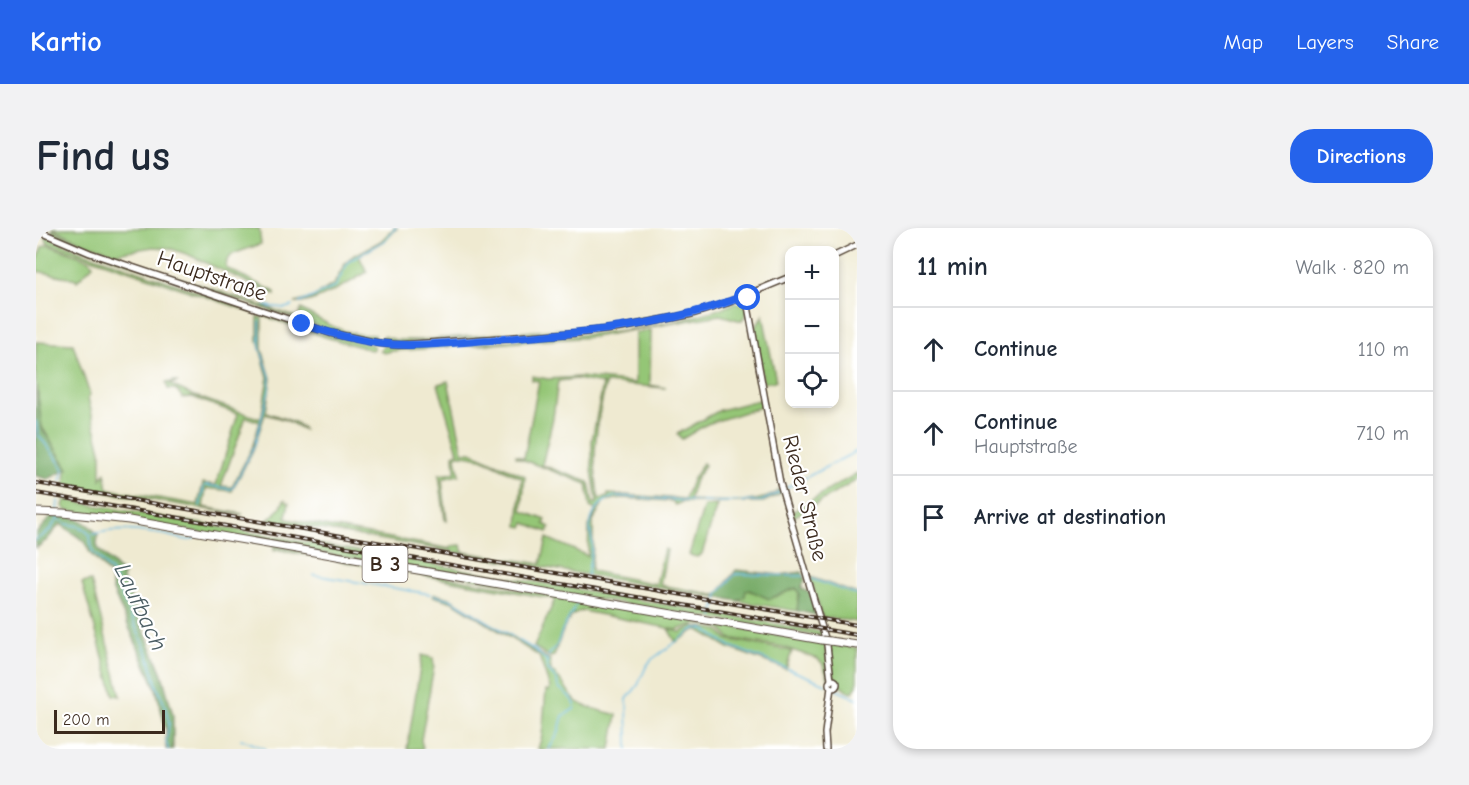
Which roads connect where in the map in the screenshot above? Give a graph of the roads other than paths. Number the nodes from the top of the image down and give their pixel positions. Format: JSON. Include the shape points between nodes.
{"nodes":[{"id":1,"x":36,"y":230,"type":"edge"},
{"id":2,"x":43,"y":230,"type":"edge"},
{"id":3,"x":857,"y":245,"type":"edge"},
{"id":4,"x":839,"y":254,"type":"edge"},
{"id":5,"x":785,"y":279,"type":"edge"},
{"id":6,"x":746,"y":295,"type":"junction"},
{"id":7,"x":36,"y":512,"type":"edge"},
{"id":8,"x":857,"y":645,"type":"edge"},
{"id":9,"x":826,"y":749,"type":"edge"}],
"edges":[{"from":1,"to":2,"type":"street","name":"Hauptstraße"},
{"from":2,"to":6,"type":"street","name":"Hauptstraße","via":[[90,253],[330,333],[378,343],[425,345],[620,328],[692,314]]},
{"from":3,"to":4,"type":"street"},
{"from":5,"to":6,"type":"street","name":"Hauptstraße"},
{"from":6,"to":9,"type":"street","name":"Rieder Straße","via":[[780,483],[824,634],[831,680]]},
{"from":7,"to":8,"type":"main road","number":"B 3","via":[[129,520]]}]}
